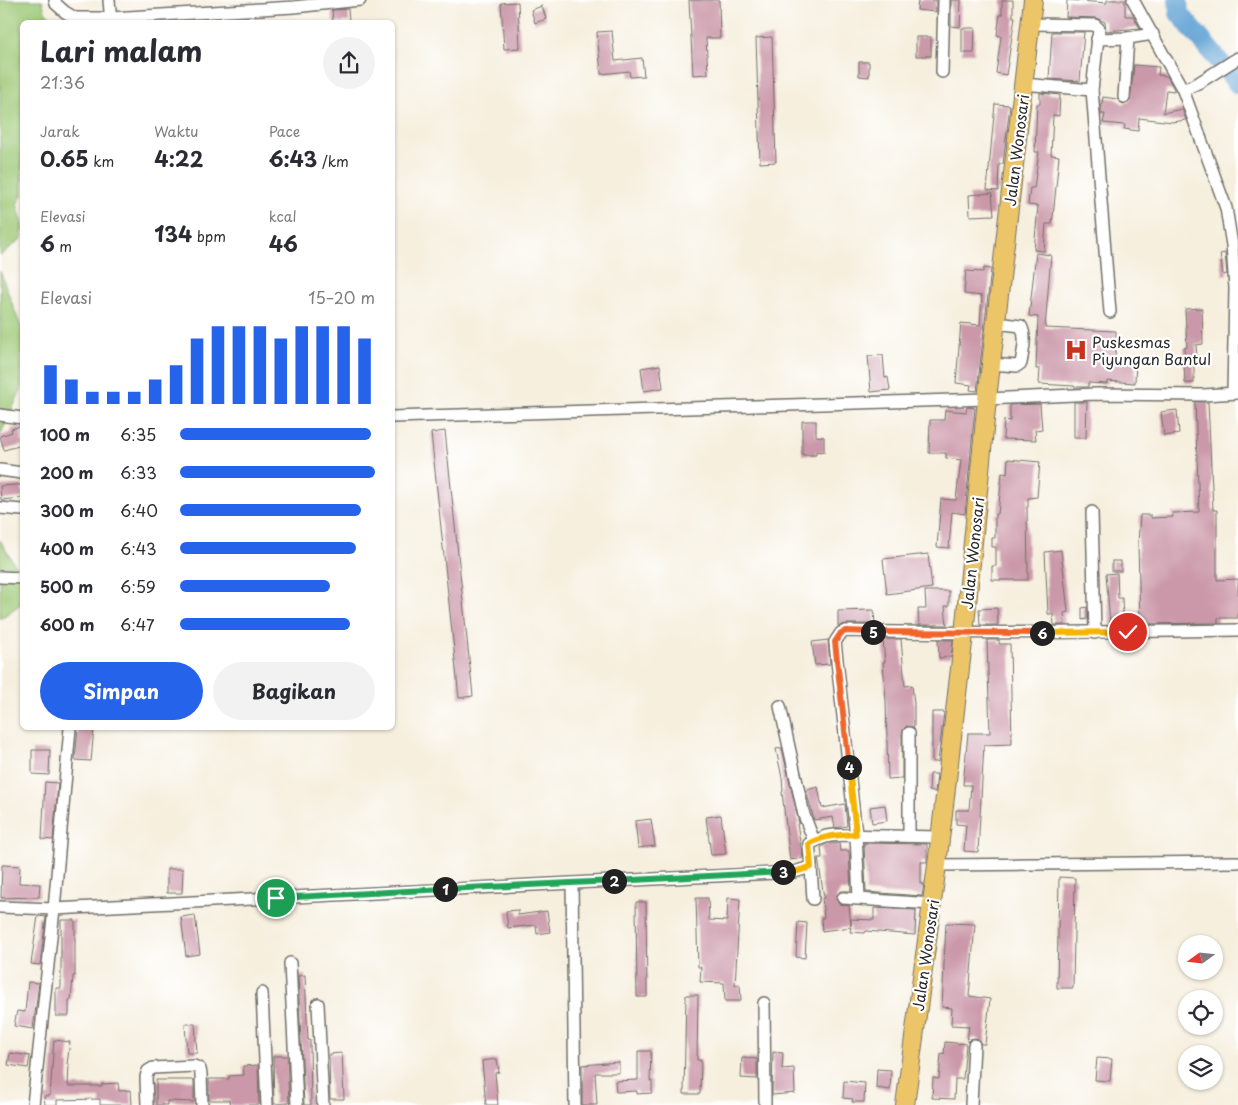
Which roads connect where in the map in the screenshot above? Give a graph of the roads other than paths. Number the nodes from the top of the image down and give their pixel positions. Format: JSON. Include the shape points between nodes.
{"nodes":[{"id":1,"x":55,"y":0,"type":"edge"},
{"id":2,"x":109,"y":0,"type":"edge"},
{"id":3,"x":360,"y":0,"type":"edge"},
{"id":4,"x":944,"y":0,"type":"edge"},
{"id":5,"x":1033,"y":0,"type":"edge"},
{"id":6,"x":1133,"y":0,"type":"edge"},
{"id":7,"x":111,"y":20,"type":"edge"},
{"id":8,"x":1030,"y":24,"type":"junction"},
{"id":9,"x":1153,"y":34,"type":"junction"},
{"id":10,"x":1128,"y":38,"type":"junction"},
{"id":11,"x":1096,"y":39,"type":"junction"},
{"id":12,"x":1238,"y":58,"type":"edge"},
{"id":13,"x":942,"y":72,"type":"dead end"},
{"id":14,"x":1023,"y":84,"type":"junction"},
{"id":15,"x":1092,"y":90,"type":"junction"},
{"id":16,"x":1183,"y":90,"type":"junction"},
{"id":17,"x":1124,"y":97,"type":"dead end"},
{"id":18,"x":1110,"y":312,"type":"dead end"},
{"id":19,"x":996,"y":323,"type":"junction"},
{"id":20,"x":991,"y":364,"type":"junction"},
{"id":21,"x":1236,"y":393,"type":"edge"},
{"id":22,"x":987,"y":399,"type":"junction"},
{"id":23,"x":0,"y":415,"type":"edge"},
{"id":24,"x":20,"y":418,"type":"edge"},
{"id":25,"x":395,"y":418,"type":"edge"},
{"id":26,"x":0,"y":470,"type":"edge"},
{"id":27,"x":20,"y":473,"type":"edge"},
{"id":28,"x":0,"y":508,"type":"edge"},
{"id":29,"x":20,"y":510,"type":"edge"},
{"id":30,"x":1092,"y":512,"type":"dead end"},
{"id":31,"x":0,"y":577,"type":"edge"},
{"id":32,"x":20,"y":578,"type":"edge"},
{"id":33,"x":1238,"y":630,"type":"edge"},
{"id":34,"x":1095,"y":633,"type":"junction"},
{"id":35,"x":964,"y":634,"type":"junction"},
{"id":36,"x":780,"y":706,"type":"dead end"},
{"id":37,"x":70,"y":730,"type":"edge"},
{"id":38,"x":909,"y":734,"type":"dead end"},
{"id":39,"x":856,"y":834,"type":"junction"},
{"id":40,"x":909,"y":836,"type":"junction"},
{"id":41,"x":940,"y":837,"type":"junction"},
{"id":42,"x":814,"y":841,"type":"junction"},
{"id":43,"x":1238,"y":862,"type":"edge"},
{"id":44,"x":937,"y":865,"type":"junction"},
{"id":45,"x":811,"y":867,"type":"junction"},
{"id":46,"x":572,"y":883,"type":"junction"},
{"id":47,"x":843,"y":898,"type":"dead end"},
{"id":48,"x":859,"y":898,"type":"junction"},
{"id":49,"x":813,"y":899,"type":"dead end"},
{"id":50,"x":932,"y":904,"type":"junction"},
{"id":51,"x":0,"y":907,"type":"edge"},
{"id":52,"x":54,"y":909,"type":"junction"},
{"id":53,"x":290,"y":963,"type":"dead end"},
{"id":54,"x":262,"y":993,"type":"dead end"},
{"id":55,"x":764,"y":1003,"type":"dead end"},
{"id":56,"x":318,"y":1004,"type":"dead end"},
{"id":57,"x":974,"y":1045,"type":"dead end"},
{"id":58,"x":33,"y":1105,"type":"edge"},
{"id":59,"x":147,"y":1105,"type":"edge"},
{"id":60,"x":202,"y":1105,"type":"edge"},
{"id":61,"x":267,"y":1105,"type":"edge"},
{"id":62,"x":297,"y":1105,"type":"edge"},
{"id":63,"x":323,"y":1105,"type":"edge"},
{"id":64,"x":575,"y":1105,"type":"edge"},
{"id":65,"x":765,"y":1105,"type":"edge"},
{"id":66,"x":905,"y":1105,"type":"edge"},
{"id":67,"x":972,"y":1105,"type":"edge"}],
"edges":[{"from":1,"to":7,"type":"street","via":[[75,18]]},
{"from":2,"to":7,"type":"street"},
{"from":3,"to":7,"type":"street"},
{"from":4,"to":13,"type":"street"},
{"from":5,"to":8,"type":"highway","name":"Jalan Wonosari"},
{"from":6,"to":9,"type":"street"},
{"from":8,"to":11,"type":"street","via":[[1095,25],[1099,28]]},
{"from":8,"to":14,"type":"highway","name":"Jalan Wonosari"},
{"from":9,"to":10,"type":"street"},
{"from":9,"to":16,"type":"street"},
{"from":10,"to":11,"type":"street"},
{"from":10,"to":17,"type":"street"},
{"from":11,"to":15,"type":"street"},
{"from":12,"to":16,"type":"street"},
{"from":14,"to":15,"type":"street"},
{"from":14,"to":19,"type":"highway","name":"Jalan Wonosari"},
{"from":15,"to":18,"type":"street"},
{"from":16,"to":21,"type":"street","via":[[1226,208],[1235,288]]},
{"from":19,"to":20,"type":"highway","name":"Jalan Wonosari"},
{"from":19,"to":20,"type":"street","via":[[1021,326],[1025,332],[1021,363],[1017,366]]},
{"from":20,"to":22,"type":"highway","name":"Jalan Wonosari"},
{"from":21,"to":22,"type":"street"},
{"from":22,"to":25,"type":"street"},
{"from":22,"to":35,"type":"highway","name":"Jalan Wonosari"},
{"from":23,"to":24,"type":"street"},
{"from":26,"to":27,"type":"street"},
{"from":28,"to":29,"type":"street"},
{"from":30,"to":34,"type":"street"},
{"from":31,"to":32,"type":"street"},
{"from":33,"to":34,"type":"street"},
{"from":34,"to":35,"type":"street"},
{"from":35,"to":39,"type":"street","via":[[846,631],[838,636],[835,642]]},
{"from":35,"to":41,"type":"highway","name":"Jalan Wonosari"},
{"from":36,"to":42,"type":"street","via":[[804,815]]},
{"from":37,"to":52,"type":"street"},
{"from":38,"to":40,"type":"street"},
{"from":39,"to":40,"type":"street"},
{"from":39,"to":42,"type":"street","via":[[826,836]]},
{"from":39,"to":48,"type":"street"},
{"from":40,"to":41,"type":"street"},
{"from":41,"to":44,"type":"highway","name":"Jalan Wonosari"},
{"from":42,"to":45,"type":"street","via":[[808,849]]},
{"from":43,"to":44,"type":"street"},
{"from":44,"to":50,"type":"highway","name":"Jalan Wonosari"},
{"from":45,"to":46,"type":"street","via":[[794,872]]},
{"from":45,"to":49,"type":"street"},
{"from":46,"to":52,"type":"street"},
{"from":46,"to":64,"type":"street"},
{"from":47,"to":48,"type":"street"},
{"from":48,"to":50,"type":"street"},
{"from":50,"to":66,"type":"highway","name":"Jalan Wonosari"},
{"from":51,"to":52,"type":"street"},
{"from":52,"to":58,"type":"street"},
{"from":53,"to":62,"type":"street"},
{"from":54,"to":61,"type":"street"},
{"from":55,"to":65,"type":"street"},
{"from":56,"to":63,"type":"street"},
{"from":57,"to":67,"type":"street"},
{"from":59,"to":60,"type":"street","via":[[148,1071],[194,1066],[200,1069]]}]}
